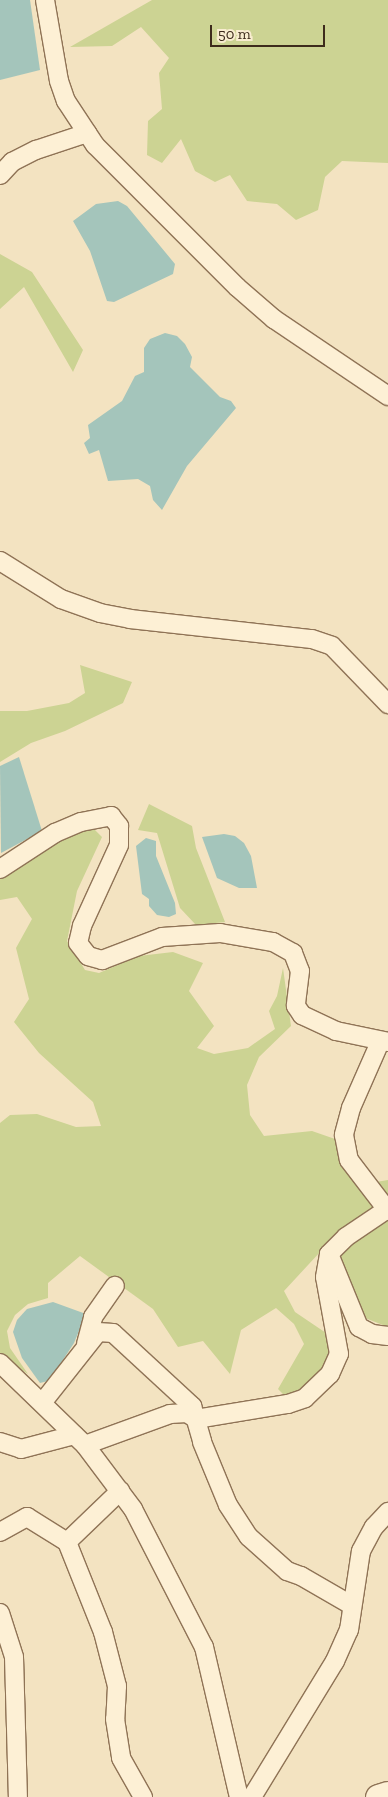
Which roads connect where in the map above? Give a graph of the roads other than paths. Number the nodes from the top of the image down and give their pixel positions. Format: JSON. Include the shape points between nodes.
{"nodes":[{"id":1,"x":45,"y":0,"type":"edge"},
{"id":2,"x":87,"y":133,"type":"junction"},
{"id":3,"x":4,"y":167,"type":"edge"},
{"id":4,"x":388,"y":396,"type":"edge"},
{"id":5,"x":0,"y":562,"type":"edge"},
{"id":6,"x":388,"y":704,"type":"edge"},
{"id":7,"x":0,"y":869,"type":"edge"},
{"id":8,"x":384,"y":1042,"type":"edge"},
{"id":9,"x":387,"y":1210,"type":"edge"},
{"id":10,"x":329,"y":1254,"type":"junction"},
{"id":11,"x":115,"y":1286,"type":"dead end"},
{"id":12,"x":388,"y":1336,"type":"edge"},
{"id":13,"x":86,"y":1344,"type":"junction"},
{"id":14,"x":0,"y":1363,"type":"edge"},
{"id":15,"x":42,"y":1403,"type":"junction"},
{"id":16,"x":196,"y":1419,"type":"junction"},
{"id":17,"x":79,"y":1440,"type":"junction"},
{"id":18,"x":0,"y":1442,"type":"edge"},
{"id":19,"x":120,"y":1491,"type":"junction"},
{"id":20,"x":388,"y":1512,"type":"edge"},
{"id":21,"x":0,"y":1532,"type":"edge"},
{"id":22,"x":67,"y":1542,"type":"junction"},
{"id":23,"x":351,"y":1605,"type":"junction"},
{"id":24,"x":0,"y":1613,"type":"edge"},
{"id":25,"x":388,"y":1794,"type":"edge"},
{"id":26,"x":18,"y":1797,"type":"edge"},
{"id":27,"x":143,"y":1797,"type":"edge"},
{"id":28,"x":239,"y":1797,"type":"edge"},
{"id":29,"x":252,"y":1797,"type":"edge"},
{"id":30,"x":378,"y":1797,"type":"edge"}],
"edges":[{"from":1,"to":2,"type":"street","via":[[59,81],[66,100]]},
{"from":2,"to":3,"type":"street"},
{"from":2,"to":4,"type":"street","via":[[95,145],[266,313]]},
{"from":5,"to":6,"type":"street","via":[[61,599],[100,613],[312,639],[332,646]]},
{"from":7,"to":8,"type":"street","via":[[55,833],[81,822],[111,816],[120,826],[119,844],[82,926],[78,943],[88,956],[102,960],[162,937],[220,933],[273,942],[294,953],[300,971],[296,1006],[302,1015],[336,1031]]},
{"from":8,"to":9,"type":"street","via":[[351,1108],[344,1135],[349,1160]]},
{"from":9,"to":10,"type":"street","via":[[346,1237]]},
{"from":10,"to":12,"type":"street","via":[[360,1328]]},
{"from":10,"to":16,"type":"street","via":[[325,1277],[340,1354],[330,1374],[305,1398],[288,1404]]},
{"from":11,"to":13,"type":"street","via":[[92,1317]]},
{"from":13,"to":15,"type":"street"},
{"from":13,"to":16,"type":"street","via":[[98,1332],[113,1333],[192,1406]]},
{"from":14,"to":15,"type":"street"},
{"from":15,"to":17,"type":"street"},
{"from":16,"to":17,"type":"street","via":[[187,1413],[170,1414],[130,1431]]},
{"from":16,"to":23,"type":"street","via":[[228,1505],[249,1538],[287,1571]]},
{"from":17,"to":18,"type":"street","via":[[21,1449]]},
{"from":17,"to":19,"type":"street"},
{"from":19,"to":22,"type":"street"},
{"from":19,"to":28,"type":"street","via":[[133,1509],[204,1647]]},
{"from":20,"to":23,"type":"street","via":[[374,1527],[361,1551]]},
{"from":21,"to":22,"type":"street","via":[[26,1517]]},
{"from":22,"to":27,"type":"street","via":[[102,1632],[117,1686],[115,1720],[121,1758]]},
{"from":23,"to":29,"type":"street","via":[[349,1630],[334,1661]]},
{"from":24,"to":26,"type":"street","via":[[14,1657]]},
{"from":25,"to":30,"type":"main road"}]}
